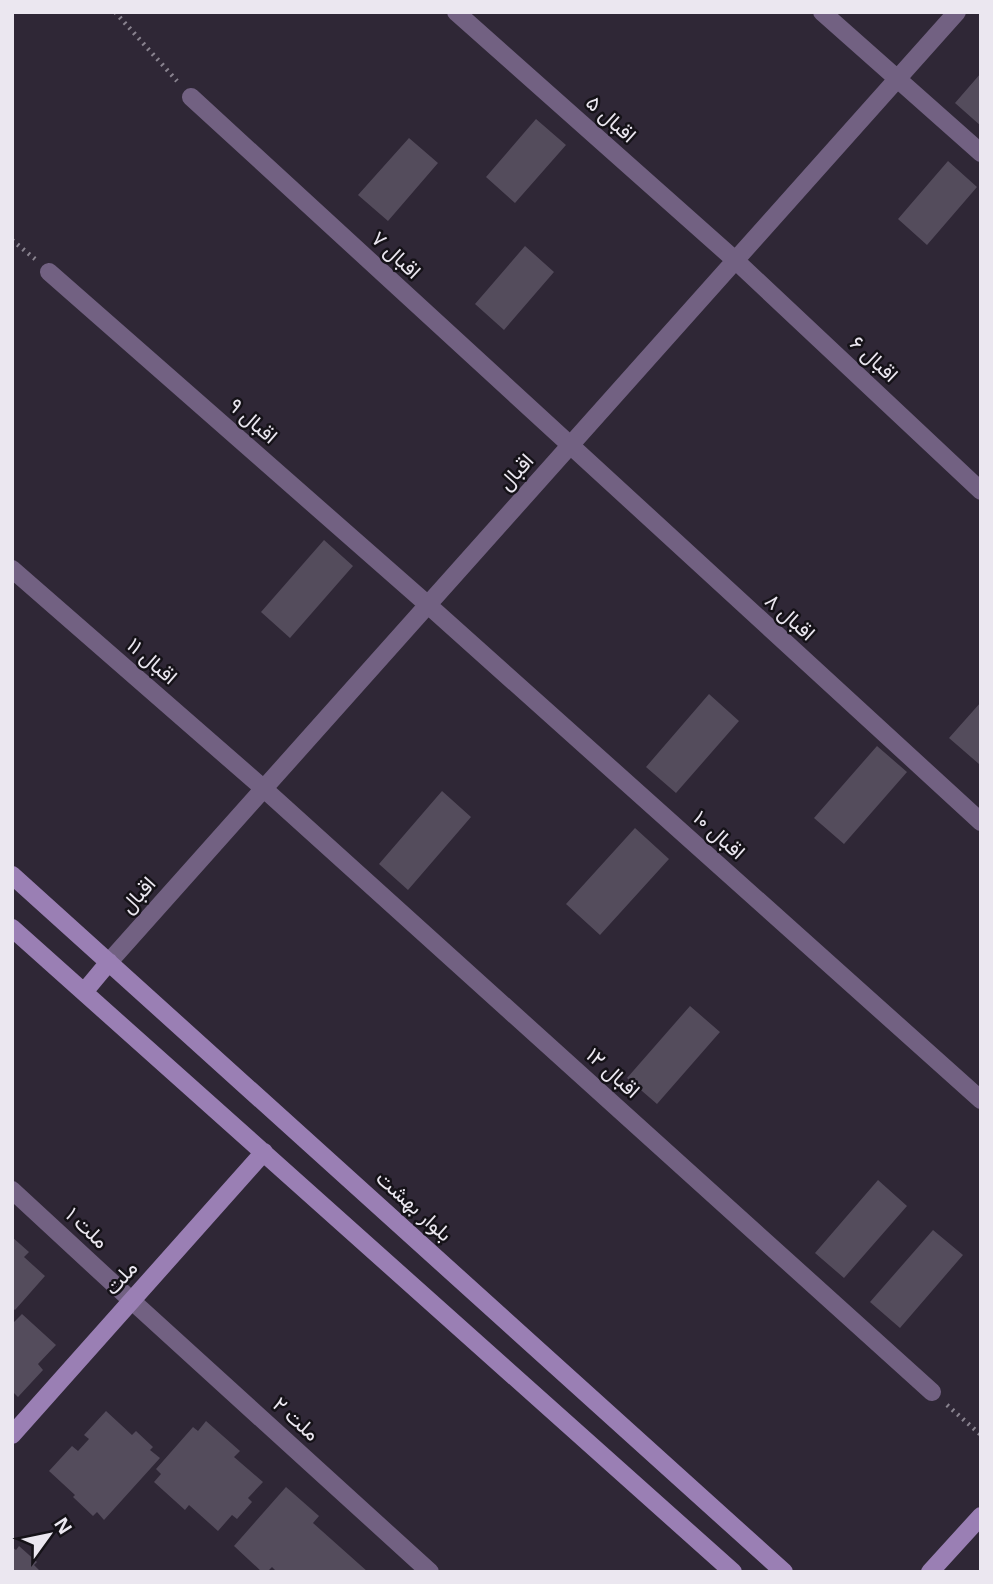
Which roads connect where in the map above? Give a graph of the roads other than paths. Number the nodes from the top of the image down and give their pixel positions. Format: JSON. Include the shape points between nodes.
{"nodes":[{"id":1,"x":456,"y":12,"type":"edge"},
{"id":2,"x":822,"y":12,"type":"edge"},
{"id":3,"x":957,"y":12,"type":"edge"},
{"id":4,"x":898,"y":78,"type":"junction"},
{"id":5,"x":191,"y":97,"type":"road end"},
{"id":6,"x":981,"y":153,"type":"edge"},
{"id":7,"x":735,"y":260,"type":"junction"},
{"id":8,"x":49,"y":272,"type":"road end"},
{"id":9,"x":569,"y":446,"type":"junction"},
{"id":10,"x":981,"y":491,"type":"edge"},
{"id":11,"x":12,"y":569,"type":"edge"},
{"id":12,"x":427,"y":604,"type":"junction"},
{"id":13,"x":263,"y":788,"type":"junction"},
{"id":14,"x":981,"y":822,"type":"edge"},
{"id":15,"x":12,"y":875,"type":"edge"},
{"id":16,"x":12,"y":928,"type":"edge"},
{"id":17,"x":109,"y":962,"type":"junction"},
{"id":18,"x":84,"y":992,"type":"junction"},
{"id":19,"x":981,"y":1100,"type":"edge"},
{"id":20,"x":264,"y":1152,"type":"junction"},
{"id":21,"x":12,"y":1190,"type":"edge"},
{"id":22,"x":131,"y":1300,"type":"junction"},
{"id":23,"x":932,"y":1392,"type":"road end"},
{"id":24,"x":12,"y":1435,"type":"edge"},
{"id":25,"x":981,"y":1516,"type":"edge"},
{"id":26,"x":430,"y":1572,"type":"edge"},
{"id":27,"x":733,"y":1572,"type":"edge"},
{"id":28,"x":784,"y":1572,"type":"edge"},
{"id":29,"x":930,"y":1572,"type":"edge"}],
"edges":[{"from":1,"to":7,"type":"street","name":"اقبال ۵"},
{"from":2,"to":4,"type":"street"},
{"from":3,"to":4,"type":"street","name":"اقبال"},
{"from":4,"to":6,"type":"street"},
{"from":4,"to":7,"type":"street","name":"اقبال"},
{"from":5,"to":9,"type":"street","name":"اقبال ۷"},
{"from":7,"to":9,"type":"street","name":"اقبال"},
{"from":7,"to":10,"type":"street","name":"اقبال ۶"},
{"from":8,"to":12,"type":"street","name":"اقبال ۹"},
{"from":9,"to":12,"type":"street","name":"اقبال"},
{"from":9,"to":14,"type":"street","name":"اقبال ۸"},
{"from":11,"to":13,"type":"street","name":"اقبال ۱۱"},
{"from":12,"to":13,"type":"street","name":"اقبال"},
{"from":12,"to":19,"type":"street","name":"اقبال ۱۰"},
{"from":13,"to":17,"type":"street","name":"اقبال"},
{"from":13,"to":23,"type":"street","name":"اقبال ۱۲"},
{"from":15,"to":17,"type":"street","name":"بلوار بهشت"},
{"from":16,"to":18,"type":"street"},
{"from":17,"to":18,"type":"street"},
{"from":17,"to":28,"type":"street","name":"بلوار بهشت"},
{"from":18,"to":20,"type":"street"},
{"from":20,"to":22,"type":"street","name":"ملت"},
{"from":20,"to":27,"type":"street"},
{"from":21,"to":22,"type":"street","name":"ملت ۱"},
{"from":22,"to":24,"type":"street","name":"ملت"},
{"from":22,"to":26,"type":"street","name":"ملت ۲"},
{"from":25,"to":29,"type":"street"}]}
